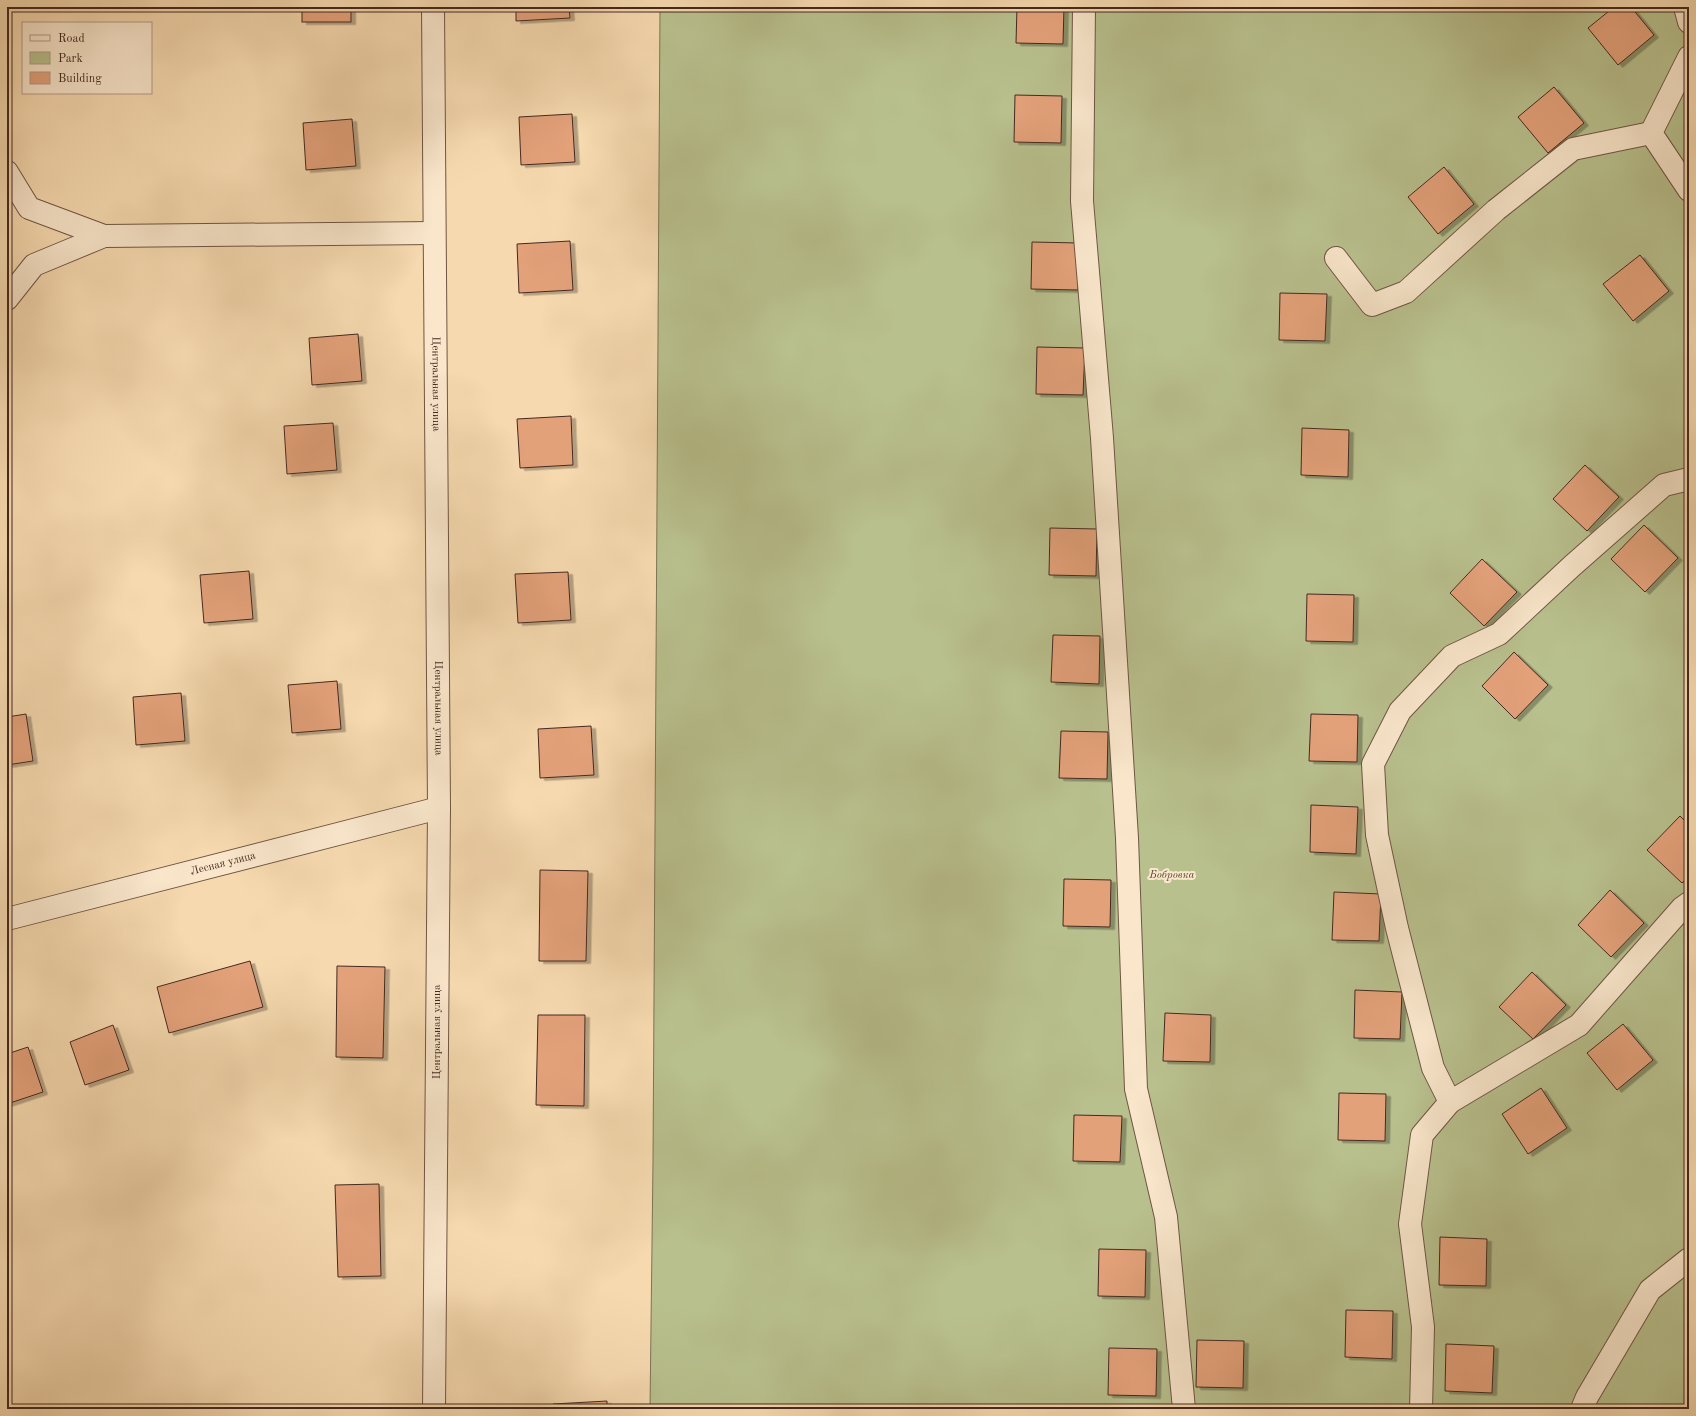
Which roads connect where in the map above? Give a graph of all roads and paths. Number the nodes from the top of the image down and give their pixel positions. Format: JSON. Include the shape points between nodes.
{"nodes":[{"id":1,"x":433,"y":7,"type":"edge"},
{"id":2,"x":1084,"y":7,"type":"edge"},
{"id":3,"x":1685,"y":7,"type":"edge"},
{"id":4,"x":1689,"y":22,"type":"edge"},
{"id":5,"x":1689,"y":57,"type":"edge"},
{"id":6,"x":1650,"y":133,"type":"junction"},
{"id":7,"x":7,"y":172,"type":"edge"},
{"id":8,"x":1689,"y":190,"type":"edge"},
{"id":9,"x":434,"y":233,"type":"junction"},
{"id":10,"x":104,"y":236,"type":"junction"},
{"id":11,"x":1336,"y":258,"type":"dead end"},
{"id":12,"x":7,"y":299,"type":"edge"},
{"id":13,"x":1689,"y":479,"type":"edge"},
{"id":14,"x":439,"y":808,"type":"junction"},
{"id":15,"x":1689,"y":903,"type":"edge"},
{"id":16,"x":7,"y":919,"type":"edge"},
{"id":17,"x":1450,"y":1102,"type":"junction"},
{"id":18,"x":1689,"y":1259,"type":"edge"},
{"id":19,"x":434,"y":1409,"type":"edge"},
{"id":20,"x":1184,"y":1409,"type":"edge"},
{"id":21,"x":1421,"y":1409,"type":"edge"},
{"id":22,"x":1582,"y":1409,"type":"edge"}],
"edges":[{"from":1,"to":9,"type":"street","name":"Центральная улица"},
{"from":2,"to":20,"type":"street","via":[[1082,201],[1102,438],[1128,838],[1136,1089],[1166,1217]]},
{"from":3,"to":4,"type":"street"},
{"from":5,"to":6,"type":"street"},
{"from":6,"to":8,"type":"street"},
{"from":6,"to":11,"type":"street","via":[[1573,150],[1496,210],[1406,292],[1372,305]]},
{"from":7,"to":10,"type":"street","via":[[29,208]]},
{"from":9,"to":10,"type":"street"},
{"from":9,"to":14,"type":"street","name":"Центральная улица"},
{"from":10,"to":12,"type":"street","via":[[34,265]]},
{"from":13,"to":17,"type":"street","via":[[1664,485],[1499,634],[1452,656],[1400,711],[1373,764],[1377,835],[1397,928],[1433,1068]]},
{"from":14,"to":16,"type":"street","name":"Лесная улица"},
{"from":14,"to":19,"type":"street","name":"Центральная улица"},
{"from":15,"to":17,"type":"street","via":[[1579,1025]]},
{"from":17,"to":21,"type":"street","via":[[1422,1135],[1410,1224],[1423,1327]]},
{"from":18,"to":22,"type":"street","via":[[1650,1290],[1587,1396]]}]}
